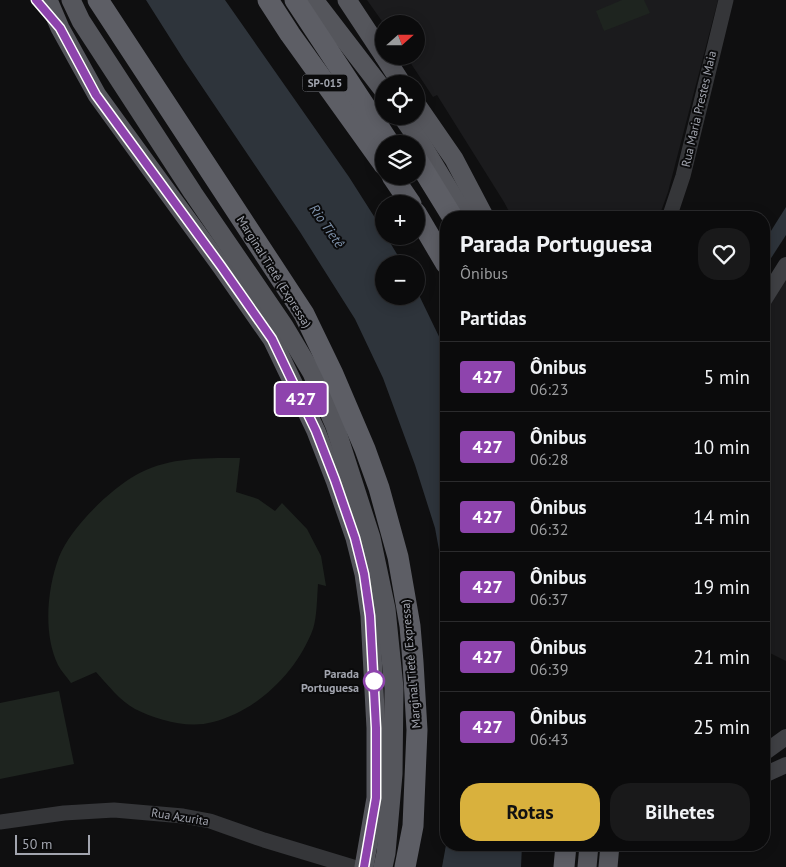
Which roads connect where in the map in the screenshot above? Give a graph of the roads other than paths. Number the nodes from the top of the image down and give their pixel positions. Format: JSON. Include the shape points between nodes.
{"nodes":[{"id":1,"x":36,"y":0,"type":"edge"},
{"id":2,"x":48,"y":0,"type":"edge"},
{"id":3,"x":71,"y":0,"type":"edge"},
{"id":4,"x":98,"y":0,"type":"edge"},
{"id":5,"x":268,"y":0,"type":"edge"},
{"id":6,"x":295,"y":0,"type":"edge"},
{"id":7,"x":314,"y":0,"type":"edge"},
{"id":8,"x":329,"y":0,"type":"edge"},
{"id":9,"x":347,"y":0,"type":"edge"},
{"id":10,"x":726,"y":0,"type":"edge"},
{"id":11,"x":81,"y":21,"type":"junction"},
{"id":12,"x":60,"y":28,"type":"junction"},
{"id":13,"x":375,"y":42,"type":"edge"},
{"id":14,"x":330,"y":55,"type":"junction"},
{"id":15,"x":383,"y":75,"type":"edge"},
{"id":16,"x":375,"y":79,"type":"edge"},
{"id":17,"x":375,"y":101,"type":"edge"},
{"id":18,"x":425,"y":117,"type":"edge"},
{"id":19,"x":408,"y":125,"type":"edge"},
{"id":20,"x":384,"y":135,"type":"edge"},
{"id":21,"x":375,"y":152,"type":"edge"},
{"id":22,"x":425,"y":173,"type":"edge"},
{"id":23,"x":418,"y":185,"type":"edge"},
{"id":24,"x":449,"y":211,"type":"edge"},
{"id":25,"x":477,"y":211,"type":"edge"},
{"id":26,"x":479,"y":211,"type":"edge"},
{"id":27,"x":671,"y":211,"type":"edge"},
{"id":28,"x":440,"y":219,"type":"edge"},
{"id":29,"x":425,"y":228,"type":"edge"},
{"id":30,"x":440,"y":254,"type":"edge"},
{"id":31,"x":786,"y":265,"type":"edge"},
{"id":32,"x":221,"y":266,"type":"junction"},
{"id":33,"x":770,"y":290,"type":"edge"},
{"id":34,"x":786,"y":737,"type":"edge"},
{"id":35,"x":770,"y":748,"type":"edge"},
{"id":36,"x":786,"y":765,"type":"edge"},
{"id":37,"x":770,"y":772,"type":"edge"},
{"id":38,"x":0,"y":822,"type":"edge"},
{"id":39,"x":565,"y":851,"type":"edge"},
{"id":40,"x":589,"y":851,"type":"edge"},
{"id":41,"x":353,"y":867,"type":"edge"},
{"id":42,"x":364,"y":867,"type":"edge"},
{"id":43,"x":383,"y":867,"type":"edge"},
{"id":44,"x":405,"y":867,"type":"edge"},
{"id":45,"x":564,"y":867,"type":"edge"},
{"id":46,"x":588,"y":867,"type":"edge"}],
"edges":[{"from":1,"to":12,"type":"highway"},
{"from":2,"to":12,"type":"highway"},
{"from":3,"to":11,"type":"highway"},
{"from":4,"to":44,"type":"highway","name":"Marginal Tietê (Expressa)","via":[[304,314],[333,374],[379,488],[398,557],[413,662],[417,730],[413,826]]},
{"from":5,"to":21,"type":"highway","number":"SP-015"},
{"from":6,"to":14,"type":"highway"},
{"from":7,"to":16,"type":"highway"},
{"from":8,"to":15,"type":"highway"},
{"from":9,"to":13,"type":"highway"},
{"from":10,"to":27,"type":"street","name":"Rua Maria Prestes Maia","via":[[683,176]]},
{"from":11,"to":32,"type":"highway","via":[[89,55],[217,248]]},
{"from":11,"to":43,"type":"highway","via":[[193,194],[284,326],[312,373],[335,426],[372,538],[386,609],[394,688],[393,774]]},
{"from":12,"to":32,"type":"highway","via":[[96,95]]},
{"from":14,"to":17,"type":"highway","via":[[348,65]]},
{"from":14,"to":20,"type":"highway"},
{"from":18,"to":26,"type":"highway","via":[[454,159]]},
{"from":19,"to":25,"type":"highway"},
{"from":22,"to":24,"type":"highway"},
{"from":23,"to":28,"type":"highway"},
{"from":29,"to":30,"type":"highway"},
{"from":31,"to":33,"type":"main road"},
{"from":32,"to":42,"type":"highway","via":[[272,339],[316,431],[355,538],[364,574],[370,616],[376,728],[376,798]]},
{"from":34,"to":35,"type":"main road"},
{"from":36,"to":37,"type":"main road"},
{"from":38,"to":41,"type":"street","name":"Rua Azurita","via":[[114,810],[183,816],[210,821]]},
{"from":39,"to":45,"type":"highway"},
{"from":40,"to":46,"type":"highway"}]}
